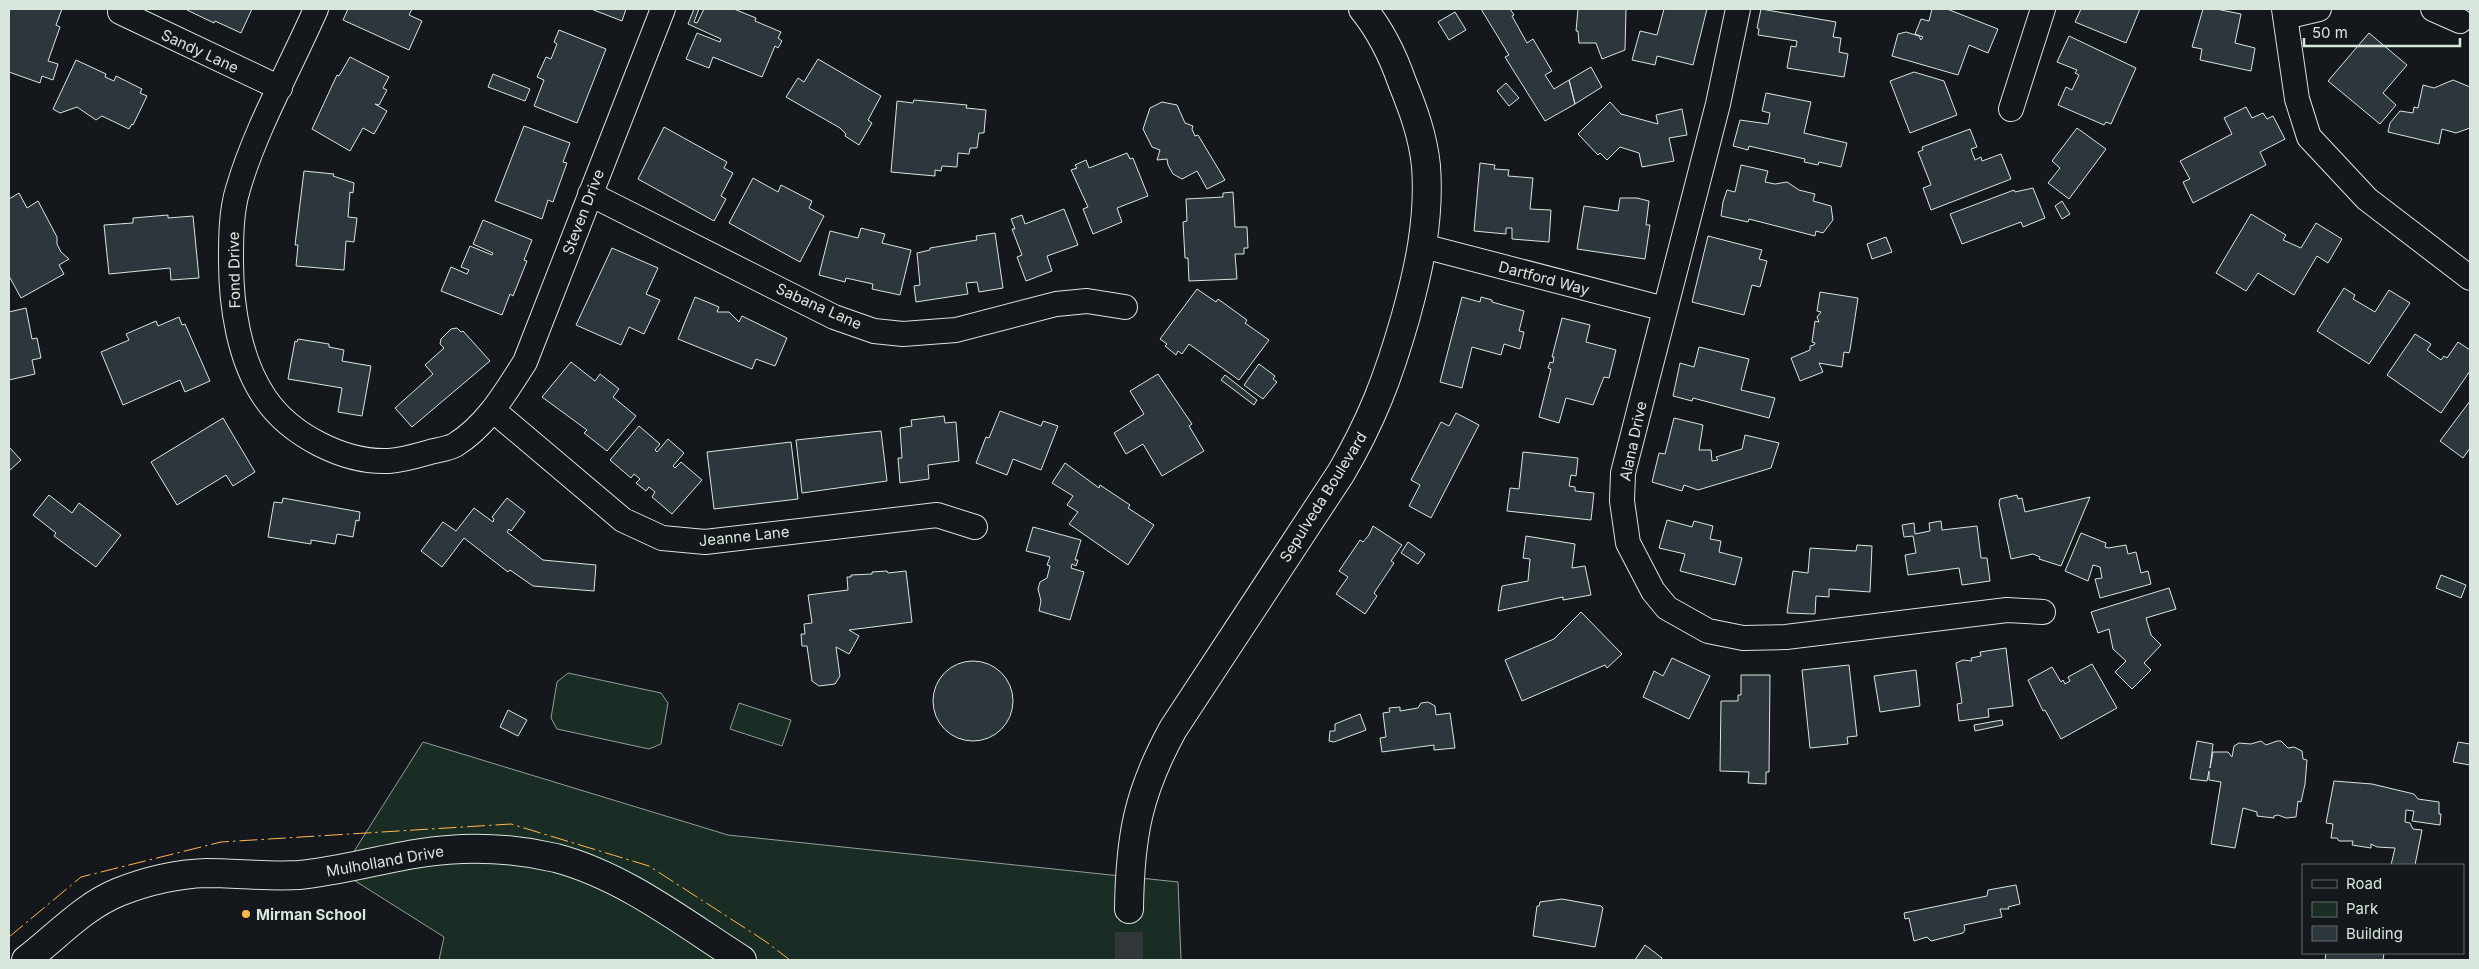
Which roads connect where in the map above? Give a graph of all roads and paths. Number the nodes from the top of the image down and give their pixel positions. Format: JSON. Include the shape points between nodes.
{"nodes":[{"id":1,"x":316,"y":9,"type":"edge"},
{"id":2,"x":663,"y":9,"type":"edge"},
{"id":3,"x":1363,"y":9,"type":"edge"},
{"id":4,"x":1738,"y":9,"type":"edge"},
{"id":5,"x":2043,"y":9,"type":"edge"},
{"id":6,"x":2319,"y":9,"type":"edge"},
{"id":7,"x":2433,"y":9,"type":"edge"},
{"id":8,"x":120,"y":12,"type":"dead end"},
{"id":9,"x":2285,"y":13,"type":"edge"},
{"id":10,"x":2460,"y":21,"type":"dead end"},
{"id":11,"x":280,"y":88,"type":"junction"},
{"id":12,"x":2011,"y":109,"type":"dead end"},
{"id":13,"x":590,"y":194,"type":"junction"},
{"id":14,"x":1423,"y":246,"type":"junction"},
{"id":15,"x":2470,"y":278,"type":"edge"},
{"id":16,"x":1124,"y":307,"type":"dead end"},
{"id":17,"x":1665,"y":309,"type":"junction"},
{"id":18,"x":494,"y":411,"type":"junction"},
{"id":19,"x":975,"y":527,"type":"dead end"},
{"id":20,"x":2043,"y":612,"type":"dead end"},
{"id":21,"x":1129,"y":909,"type":"tunnel mouth"},
{"id":22,"x":26,"y":960,"type":"edge"},
{"id":23,"x":742,"y":960,"type":"edge"}],
"edges":[{"from":1,"to":11,"type":"street","name":"Fond Drive"},
{"from":2,"to":13,"type":"street","name":"Steven Drive"},
{"from":3,"to":14,"type":"main road","name":"Sepulveda Boulevard","via":[[1393,58],[1418,122],[1426,166]]},
{"from":4,"to":17,"type":"street","name":"Alana Drive","via":[[1718,104]]},
{"from":5,"to":12,"type":"street"},
{"from":6,"to":9,"type":"street"},
{"from":7,"to":10,"type":"street"},
{"from":8,"to":11,"type":"street","name":"Sandy Lane"},
{"from":9,"to":15,"type":"street","via":[[2297,99],[2309,137],[2367,199]]},
{"from":11,"to":18,"type":"street","name":"Fond Drive","via":[[238,190],[231,261],[234,306],[244,354],[265,399],[303,435],[360,458],[388,461],[454,446]]},
{"from":13,"to":16,"type":"street","name":"Sabana Lane","via":[[834,316],[874,331],[903,334],[956,330],[1056,304],[1087,301]]},
{"from":13,"to":18,"type":"street","name":"Steven Drive","via":[[525,362]]},
{"from":14,"to":17,"type":"street","name":"Dartford Way"},
{"from":14,"to":21,"type":"main road","name":"Sepulveda Boulevard","via":[[1390,372],[1360,441],[1173,729],[1146,784],[1138,811]]},
{"from":17,"to":20,"type":"street","name":"Alana Drive","via":[[1623,473],[1622,501],[1628,543],[1653,592],[1667,608],[1708,631],[1743,638],[1786,638],[2007,610]]},
{"from":18,"to":19,"type":"street","name":"Jeanne Lane","via":[[623,520],[662,538],[705,542],[937,516]]},
{"from":22,"to":23,"type":"main road","name":"Mulholland Drive","via":[[96,905],[118,893],[162,879],[207,873],[297,875],[422,853],[484,849],[556,859],[592,871],[632,890]]}]}
